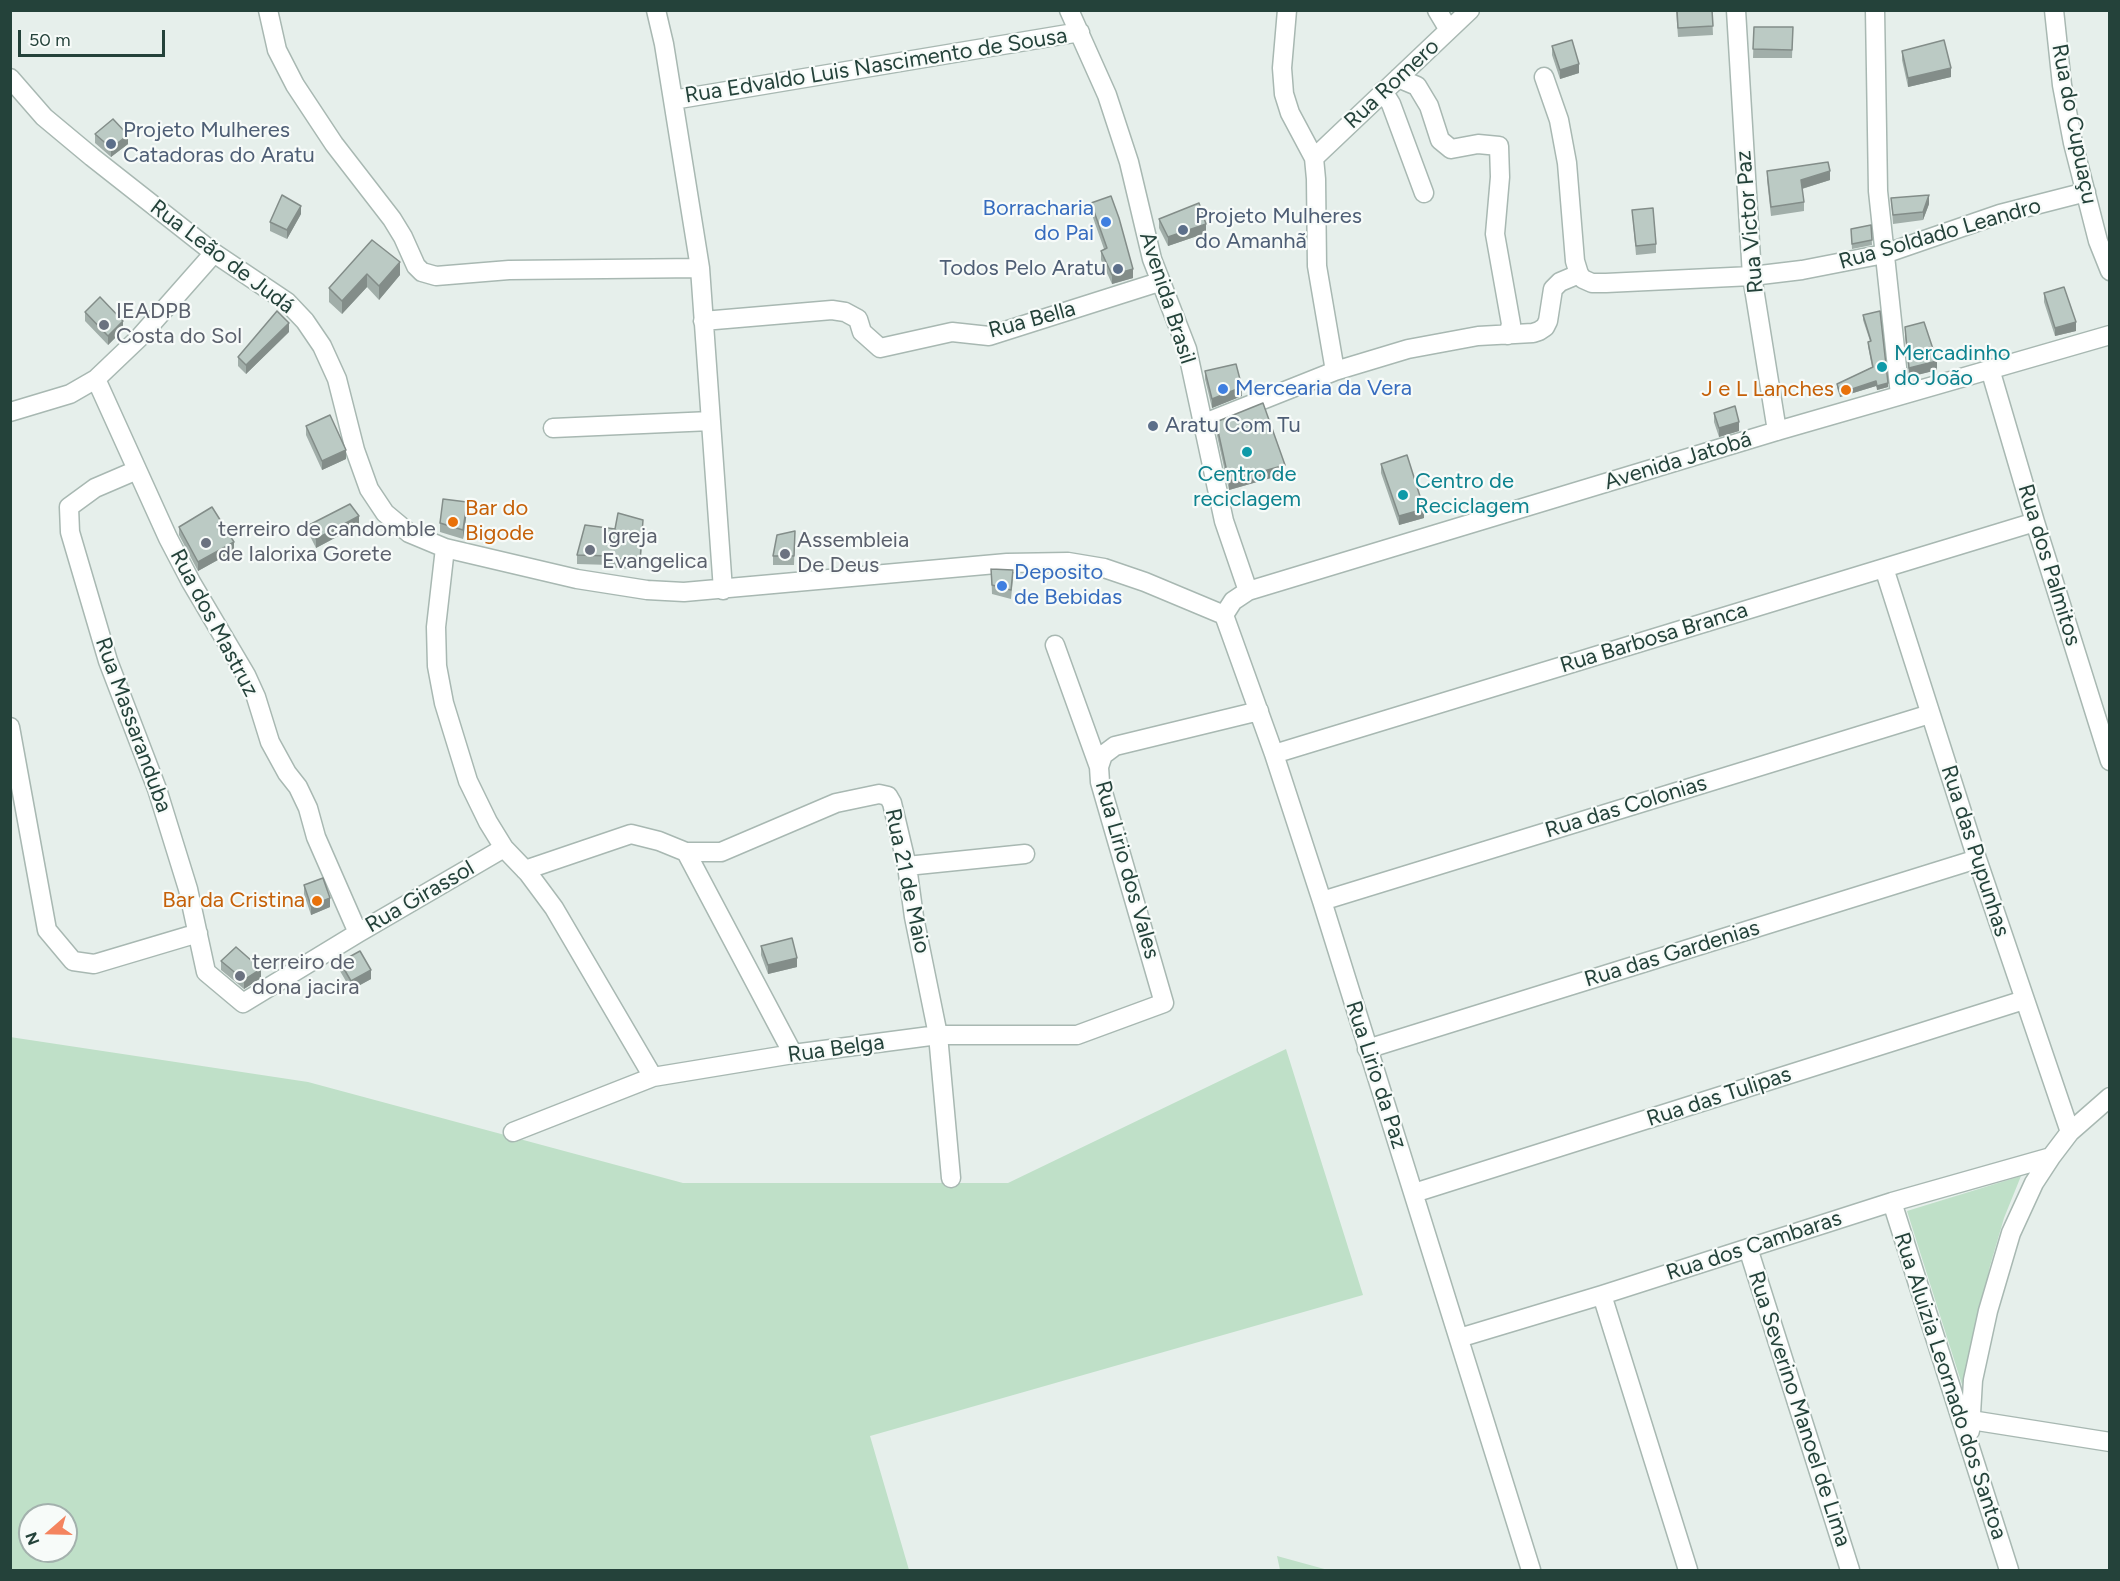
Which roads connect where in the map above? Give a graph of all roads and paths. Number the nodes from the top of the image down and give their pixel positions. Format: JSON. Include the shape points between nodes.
{"nodes":[{"id":1,"x":268,"y":10,"type":"edge"},
{"id":2,"x":656,"y":10,"type":"edge"},
{"id":3,"x":1069,"y":10,"type":"edge"},
{"id":4,"x":1287,"y":10,"type":"edge"},
{"id":5,"x":1437,"y":10,"type":"edge"},
{"id":6,"x":1470,"y":10,"type":"edge"},
{"id":7,"x":1736,"y":10,"type":"edge"},
{"id":8,"x":1875,"y":10,"type":"edge"},
{"id":9,"x":2054,"y":10,"type":"edge"},
{"id":10,"x":1449,"y":30,"type":"junction"},
{"id":11,"x":1080,"y":32,"type":"junction"},
{"id":12,"x":1544,"y":77,"type":"dead end"},
{"id":13,"x":10,"y":78,"type":"edge"},
{"id":14,"x":1398,"y":78,"type":"junction"},
{"id":15,"x":1383,"y":91,"type":"junction"},
{"id":16,"x":673,"y":100,"type":"junction"},
{"id":17,"x":1314,"y":158,"type":"junction"},
{"id":18,"x":2086,"y":192,"type":"junction"},
{"id":19,"x":1424,"y":193,"type":"dead end"},
{"id":20,"x":214,"y":253,"type":"junction"},
{"id":21,"x":1884,"y":254,"type":"junction"},
{"id":22,"x":700,"y":268,"type":"junction"},
{"id":23,"x":2109,"y":272,"type":"edge"},
{"id":24,"x":1579,"y":274,"type":"junction"},
{"id":25,"x":1752,"y":276,"type":"junction"},
{"id":26,"x":1159,"y":282,"type":"junction"},
{"id":27,"x":704,"y":321,"type":"junction"},
{"id":28,"x":1508,"y":334,"type":"junction"},
{"id":29,"x":2109,"y":335,"type":"edge"},
{"id":30,"x":1990,"y":369,"type":"junction"},
{"id":31,"x":1335,"y":371,"type":"junction"},
{"id":32,"x":96,"y":379,"type":"junction"},
{"id":33,"x":1900,"y":395,"type":"junction"},
{"id":34,"x":10,"y":412,"type":"edge"},
{"id":35,"x":711,"y":421,"type":"junction"},
{"id":36,"x":1202,"y":424,"type":"junction"},
{"id":37,"x":553,"y":428,"type":"dead end"},
{"id":38,"x":1777,"y":431,"type":"junction"},
{"id":39,"x":137,"y":470,"type":"junction"},
{"id":40,"x":2035,"y":522,"type":"junction"},
{"id":41,"x":445,"y":548,"type":"junction"},
{"id":42,"x":1884,"y":568,"type":"junction"},
{"id":43,"x":723,"y":590,"type":"junction"},
{"id":44,"x":1248,"y":591,"type":"junction"},
{"id":45,"x":1224,"y":615,"type":"junction"},
{"id":46,"x":1055,"y":645,"type":"dead end"},
{"id":47,"x":1259,"y":711,"type":"junction"},
{"id":48,"x":1930,"y":714,"type":"junction"},
{"id":49,"x":10,"y":728,"type":"edge"},
{"id":50,"x":1274,"y":754,"type":"junction"},
{"id":51,"x":2109,"y":761,"type":"edge"},
{"id":52,"x":1099,"y":766,"type":"junction"},
{"id":53,"x":504,"y":848,"type":"junction"},
{"id":54,"x":686,"y":852,"type":"junction"},
{"id":55,"x":1025,"y":854,"type":"dead end"},
{"id":56,"x":1977,"y":859,"type":"junction"},
{"id":57,"x":907,"y":866,"type":"junction"},
{"id":58,"x":525,"y":870,"type":"junction"},
{"id":59,"x":1322,"y":901,"type":"junction"},
{"id":60,"x":198,"y":933,"type":"junction"},
{"id":61,"x":358,"y":933,"type":"junction"},
{"id":62,"x":2024,"y":1000,"type":"junction"},
{"id":63,"x":1164,"y":1002,"type":"joint"},
{"id":64,"x":243,"y":1003,"type":"joint"},
{"id":65,"x":938,"y":1035,"type":"junction"},
{"id":66,"x":1367,"y":1049,"type":"junction"},
{"id":67,"x":793,"y":1054,"type":"junction"},
{"id":68,"x":653,"y":1077,"type":"junction"},
{"id":69,"x":2109,"y":1097,"type":"edge"},
{"id":70,"x":513,"y":1132,"type":"dead end"},
{"id":71,"x":2070,"y":1132,"type":"junction"},
{"id":72,"x":2050,"y":1157,"type":"junction"},
{"id":73,"x":951,"y":1179,"type":"dead end"},
{"id":74,"x":1414,"y":1193,"type":"junction"},
{"id":75,"x":1892,"y":1202,"type":"junction"},
{"id":76,"x":1748,"y":1248,"type":"junction"},
{"id":77,"x":1602,"y":1295,"type":"junction"},
{"id":78,"x":1459,"y":1338,"type":"junction"},
{"id":79,"x":1971,"y":1420,"type":"junction"},
{"id":80,"x":2109,"y":1442,"type":"edge"},
{"id":81,"x":1969,"y":1443,"type":"junction"},
{"id":82,"x":1531,"y":1570,"type":"edge"},
{"id":83,"x":1688,"y":1570,"type":"edge"},
{"id":84,"x":1850,"y":1570,"type":"edge"},
{"id":85,"x":2009,"y":1570,"type":"edge"}],
"edges":[{"from":1,"to":22,"type":"street","via":[[278,50],[295,85],[334,144],[392,219],[422,272],[436,276],[509,270]]},
{"from":2,"to":16,"type":"street"},
{"from":3,"to":11,"type":"street","name":"Avenida Brasil"},
{"from":4,"to":17,"type":"street","via":[[1284,94]]},
{"from":5,"to":10,"type":"street"},
{"from":6,"to":10,"type":"street","name":"Rua Romero"},
{"from":7,"to":25,"type":"street","name":"Rua Victor Paz"},
{"from":8,"to":21,"type":"street","via":[[1878,191]]},
{"from":9,"to":18,"type":"street","name":"Rua do Cupuaçu","via":[[2062,85]]},
{"from":10,"to":14,"type":"street","name":"Rua Romero"},
{"from":11,"to":16,"type":"street","name":"Rua Edvaldo Luis Nascimento de Sousa"},
{"from":11,"to":26,"type":"street","name":"Avenida Brasil","via":[[1107,95],[1129,162]]},
{"from":12,"to":24,"type":"street","via":[[1568,163]]},
{"from":13,"to":20,"type":"street","name":"Rua Leão de Judá","via":[[44,117]]},
{"from":14,"to":15,"type":"street","name":"Rua Romero"},
{"from":14,"to":28,"type":"street","via":[[1417,86],[1429,106],[1440,140],[1451,149],[1478,144],[1499,146],[1496,234],[1511,324]]},
{"from":15,"to":17,"type":"street","name":"Rua Romero"},
{"from":15,"to":19,"type":"street"},
{"from":16,"to":22,"type":"street"},
{"from":17,"to":31,"type":"street","via":[[1317,266]]},
{"from":18,"to":21,"type":"street","name":"Rua Soldado Leandro","via":[[2000,214]]},
{"from":18,"to":23,"type":"street","name":"Rua do Cupuaçu"},
{"from":20,"to":32,"type":"street"},
{"from":20,"to":41,"type":"street","name":"Rua Leão de Judá","via":[[287,302],[305,321],[337,379],[369,489],[385,513],[409,533]]},
{"from":21,"to":25,"type":"street","name":"Rua Soldado Leandro"},
{"from":21,"to":33,"type":"street"},
{"from":22,"to":27,"type":"street"},
{"from":24,"to":25,"type":"street","name":"Rua Soldado Leandro","via":[[1592,283]]},
{"from":24,"to":28,"type":"street","via":[[1553,289],[1545,327],[1533,333]]},
{"from":25,"to":38,"type":"street","name":"Rua Victor Paz"},
{"from":26,"to":27,"type":"street","name":"Rua Bella","via":[[989,336],[952,332],[880,348],[862,332],[858,320],[839,311]]},
{"from":26,"to":36,"type":"street","name":"Avenida Brasil","via":[[1186,349]]},
{"from":27,"to":35,"type":"street"},
{"from":28,"to":31,"type":"street","via":[[1408,349]]},
{"from":29,"to":30,"type":"street","name":"Avenida Jatobá"},
{"from":30,"to":33,"type":"street","name":"Avenida Jatobá"},
{"from":30,"to":40,"type":"street","name":"Rua dos Palmitos"},
{"from":31,"to":36,"type":"street"},
{"from":32,"to":34,"type":"street","via":[[70,394]]},
{"from":32,"to":39,"type":"street","name":"Rua dos Mastruz"},
{"from":33,"to":38,"type":"street","name":"Avenida Jatobá"},
{"from":35,"to":37,"type":"street"},
{"from":35,"to":43,"type":"street"},
{"from":36,"to":44,"type":"street","name":"Avenida Brasil","via":[[1224,521]]},
{"from":38,"to":44,"type":"street","name":"Avenida Jatobá"},
{"from":39,"to":60,"type":"street","name":"Rua Massaranduba","via":[[95,488],[69,507],[70,532],[108,661],[157,789]]},
{"from":39,"to":61,"type":"street","name":"Rua dos Mastruz","via":[[191,582],[246,675],[270,742],[308,808],[316,837]]},
{"from":40,"to":42,"type":"street","name":"Rua Barbosa Branca"},
{"from":40,"to":51,"type":"street","name":"Rua dos Palmitos"},
{"from":41,"to":43,"type":"street","name":"Rua Leão de Judá","via":[[577,579],[647,590]]},
{"from":41,"to":53,"type":"street","via":[[436,627],[444,704],[468,781]]},
{"from":42,"to":48,"type":"street","name":"Rua das Pupunhas"},
{"from":42,"to":50,"type":"street","name":"Rua Barbosa Branca"},
{"from":43,"to":45,"type":"street","name":"Rua Leão de Judá","via":[[1007,563],[1068,562],[1104,568]]},
{"from":44,"to":45,"type":"street","via":[[1233,601]]},
{"from":45,"to":47,"type":"street","name":"Rua Lirio da Paz"},
{"from":46,"to":52,"type":"street"},
{"from":47,"to":50,"type":"street","name":"Rua Lirio da Paz"},
{"from":47,"to":52,"type":"street","name":"Rua Lirio dos Vales","via":[[1115,746],[1103,755]]},
{"from":48,"to":56,"type":"street","name":"Rua das Pupunhas"},
{"from":48,"to":59,"type":"street","name":"Rua das Colonias"},
{"from":49,"to":60,"type":"street","via":[[47,930],[73,961],[94,964]]},
{"from":50,"to":59,"type":"street","name":"Rua Lirio da Paz"},
{"from":52,"to":63,"type":"street","name":"Rua Lirio dos Vales","via":[[1100,782]]},
{"from":53,"to":58,"type":"street"},
{"from":53,"to":61,"type":"street","name":"Rua Girassol"},
{"from":54,"to":57,"type":"street","name":"Rua 21 de Maio","via":[[721,852],[836,803],[879,794],[888,796],[892,803]]},
{"from":54,"to":58,"type":"street","via":[[632,834]]},
{"from":54,"to":67,"type":"street"},
{"from":55,"to":57,"type":"street"},
{"from":56,"to":62,"type":"street","name":"Rua das Pupunhas"},
{"from":56,"to":66,"type":"street","name":"Rua das Gardenias"},
{"from":57,"to":65,"type":"street","name":"Rua 21 de Maio"},
{"from":58,"to":68,"type":"street","via":[[554,908]]},
{"from":59,"to":66,"type":"street","name":"Rua Lirio da Paz"},
{"from":60,"to":64,"type":"street","name":"Rua Massaranduba","via":[[206,972]]},
{"from":61,"to":64,"type":"street","name":"Rua Girassol"},
{"from":62,"to":71,"type":"street","name":"Rua das Pupunhas"},
{"from":62,"to":74,"type":"street","name":"Rua das Tulipas"},
{"from":63,"to":65,"type":"street","name":"Rua Belga","via":[[1077,1035]]},
{"from":65,"to":67,"type":"street","name":"Rua Belga"},
{"from":65,"to":73,"type":"street","name":"Rua 21 de Maio"},
{"from":66,"to":74,"type":"street","name":"Rua Lirio da Paz"},
{"from":67,"to":68,"type":"street","name":"Rua Belga"},
{"from":68,"to":70,"type":"street","name":"Rua Belga"},
{"from":69,"to":71,"type":"street"},
{"from":71,"to":72,"type":"street"},
{"from":72,"to":75,"type":"street","name":"Rua dos Cambaras"},
{"from":72,"to":79,"type":"street","via":[[2011,1233],[1973,1380]]},
{"from":74,"to":78,"type":"street","name":"Rua Lirio da Paz"},
{"from":75,"to":76,"type":"street","name":"Rua dos Cambaras"},
{"from":75,"to":81,"type":"street","name":"Rua Aluizia Leornado dos Santoa"},
{"from":76,"to":77,"type":"street","name":"Rua dos Cambaras"},
{"from":76,"to":84,"type":"street","name":"Rua Severino Manoel de Lima"},
{"from":77,"to":78,"type":"street","name":"Rua dos Cambaras"},
{"from":77,"to":83,"type":"street"},
{"from":78,"to":82,"type":"street","name":"Rua Lirio da Paz"},
{"from":79,"to":80,"type":"street"},
{"from":79,"to":81,"type":"street"},
{"from":81,"to":85,"type":"street","name":"Rua Aluizia Leornado dos Santoa"}]}
